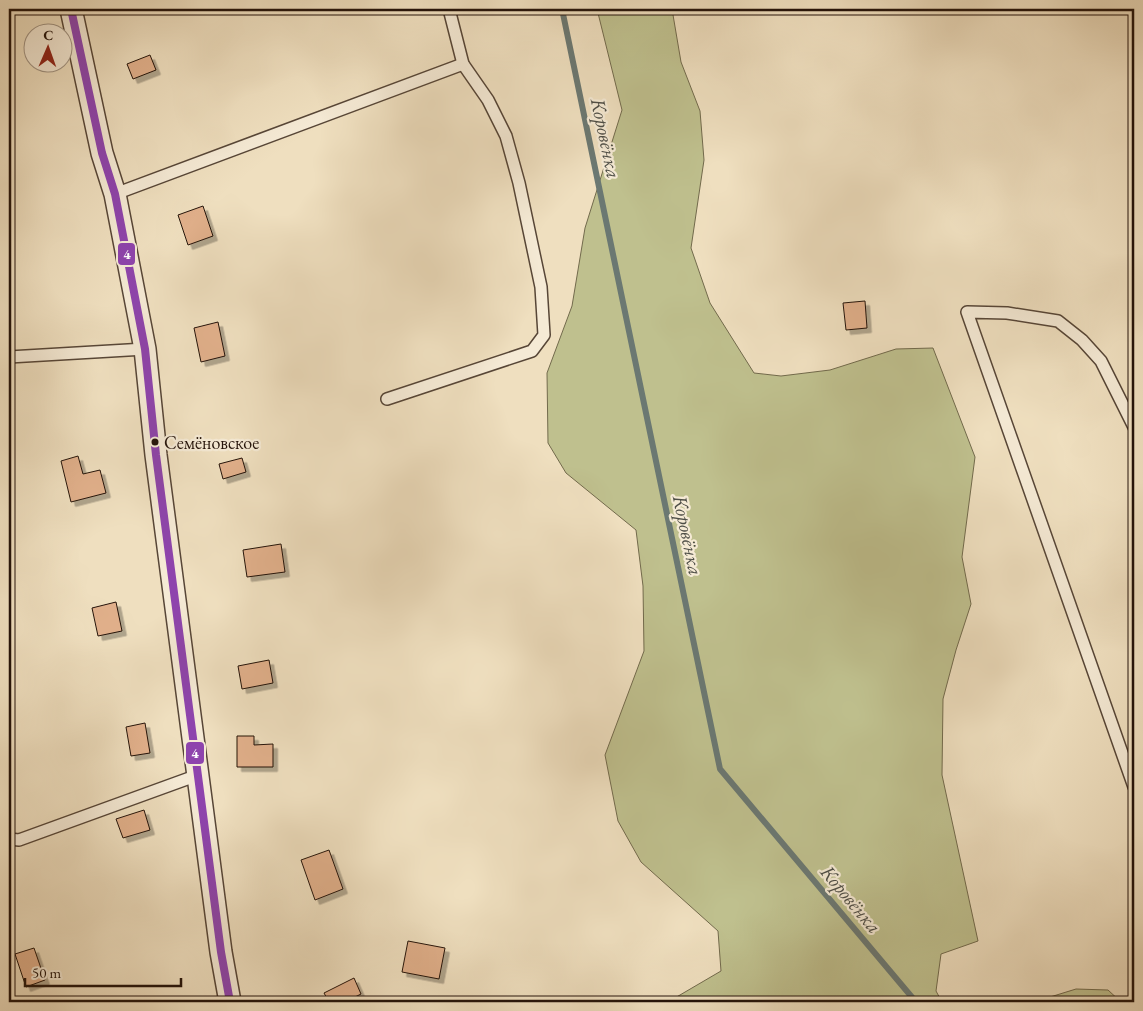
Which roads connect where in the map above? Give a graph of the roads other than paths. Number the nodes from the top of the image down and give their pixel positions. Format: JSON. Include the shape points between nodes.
{"nodes":[{"id":1,"x":71,"y":9,"type":"edge"},
{"id":2,"x":449,"y":9,"type":"edge"},
{"id":3,"x":464,"y":64,"type":"junction"},
{"id":4,"x":115,"y":194,"type":"junction"},
{"id":5,"x":145,"y":349,"type":"junction"},
{"id":6,"x":9,"y":357,"type":"edge"},
{"id":7,"x":387,"y":400,"type":"dead end"},
{"id":8,"x":1134,"y":427,"type":"edge"},
{"id":9,"x":198,"y":775,"type":"junction"},
{"id":10,"x":1134,"y":787,"type":"edge"},
{"id":11,"x":9,"y":839,"type":"edge"},
{"id":12,"x":230,"y":1002,"type":"edge"}],
"edges":[{"from":1,"to":4,"type":"street","via":[[102,153]]},
{"from":2,"to":3,"type":"lane"},
{"from":3,"to":4,"type":"lane"},
{"from":3,"to":7,"type":"lane","via":[[488,100],[506,136],[541,287],[544,335],[532,351]]},
{"from":4,"to":5,"type":"street"},
{"from":5,"to":6,"type":"lane"},
{"from":5,"to":9,"type":"street"},
{"from":8,"to":10,"type":"lane","via":[[1101,361],[1058,321],[1007,313],[967,312]]},
{"from":9,"to":11,"type":"lane","via":[[19,840]]},
{"from":9,"to":12,"type":"street"}]}
